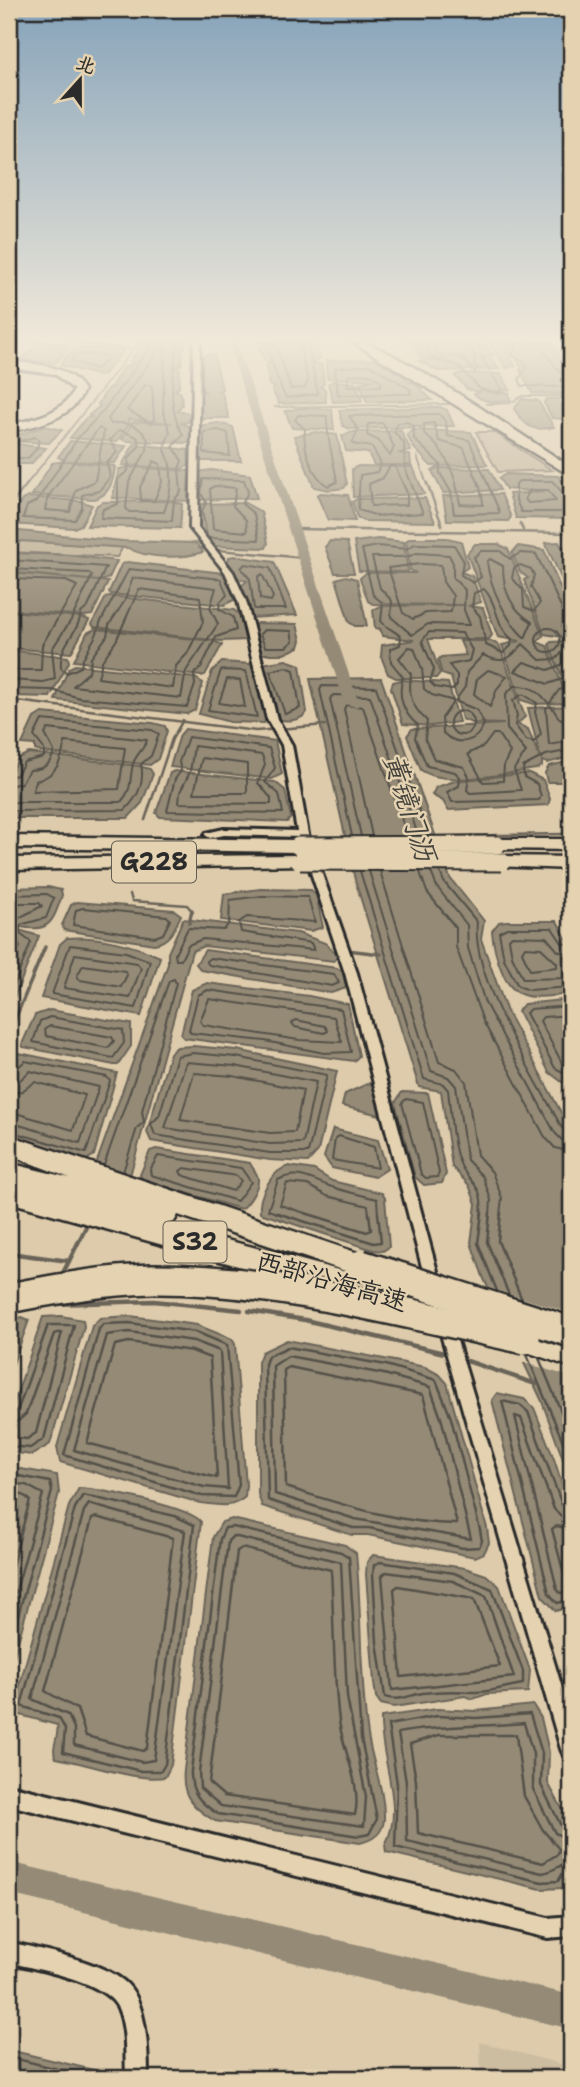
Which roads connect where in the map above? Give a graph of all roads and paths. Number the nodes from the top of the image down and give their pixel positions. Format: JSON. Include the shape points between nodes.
{"nodes":[{"id":1,"x":195,"y":433,"type":"edge"},
{"id":2,"x":511,"y":433,"type":"edge"},
{"id":3,"x":519,"y":433,"type":"edge"},
{"id":4,"x":571,"y":466,"type":"edge"},
{"id":5,"x":571,"y":472,"type":"edge"},
{"id":6,"x":210,"y":835,"type":"dead end"},
{"id":7,"x":9,"y":842,"type":"edge"},
{"id":8,"x":571,"y":845,"type":"edge"},
{"id":9,"x":300,"y":847,"type":"junction"},
{"id":10,"x":500,"y":854,"type":"junction"},
{"id":11,"x":571,"y":863,"type":"edge"},
{"id":12,"x":9,"y":864,"type":"edge"},
{"id":13,"x":9,"y":1145,"type":"edge"},
{"id":14,"x":9,"y":1173,"type":"edge"},
{"id":15,"x":9,"y":1192,"type":"edge"},
{"id":16,"x":361,"y":1265,"type":"junction"},
{"id":17,"x":9,"y":1298,"type":"edge"},
{"id":18,"x":571,"y":1332,"type":"edge"},
{"id":19,"x":525,"y":1339,"type":"junction"},
{"id":20,"x":571,"y":1354,"type":"edge"},
{"id":21,"x":571,"y":1749,"type":"edge"},
{"id":22,"x":9,"y":1795,"type":"edge"},
{"id":23,"x":571,"y":1926,"type":"edge"},
{"id":24,"x":9,"y":1952,"type":"edge"},
{"id":25,"x":137,"y":2078,"type":"edge"}],
"edges":[{"from":1,"to":9,"type":"street","via":[[194,528],[229,572],[242,601],[272,719],[287,745]]},
{"from":2,"to":5,"type":"highway"},
{"from":3,"to":4,"type":"highway"},
{"from":6,"to":9,"type":"street","via":[[224,832]]},
{"from":7,"to":9,"type":"highway","number":"G228"},
{"from":8,"to":10,"type":"highway","number":"G228"},
{"from":9,"to":10,"type":"highway","number":"G228","bridge":true},
{"from":9,"to":12,"type":"highway","number":"G228"},
{"from":9,"to":21,"type":"street","via":[[351,973],[426,1262]]},
{"from":10,"to":11,"type":"highway","number":"G228"},
{"from":13,"to":16,"type":"highway"},
{"from":14,"to":16,"type":"highway","name":"西部沿海高速","number":"S32"},
{"from":15,"to":19,"type":"highway","name":"西部沿海高速","number":"S32","bridge":true,"via":[[250,1257]]},
{"from":16,"to":18,"type":"highway","name":"西部沿海高速","number":"S32","bridge":true},
{"from":17,"to":19,"type":"highway","bridge":true,"via":[[151,1279],[223,1282],[289,1290]]},
{"from":19,"to":20,"type":"highway","name":"西部沿海高速","number":"S32"},
{"from":22,"to":23,"type":"street","via":[[548,1928]]},
{"from":24,"to":25,"type":"street","via":[[101,1980],[120,1992],[130,2017]]}]}
